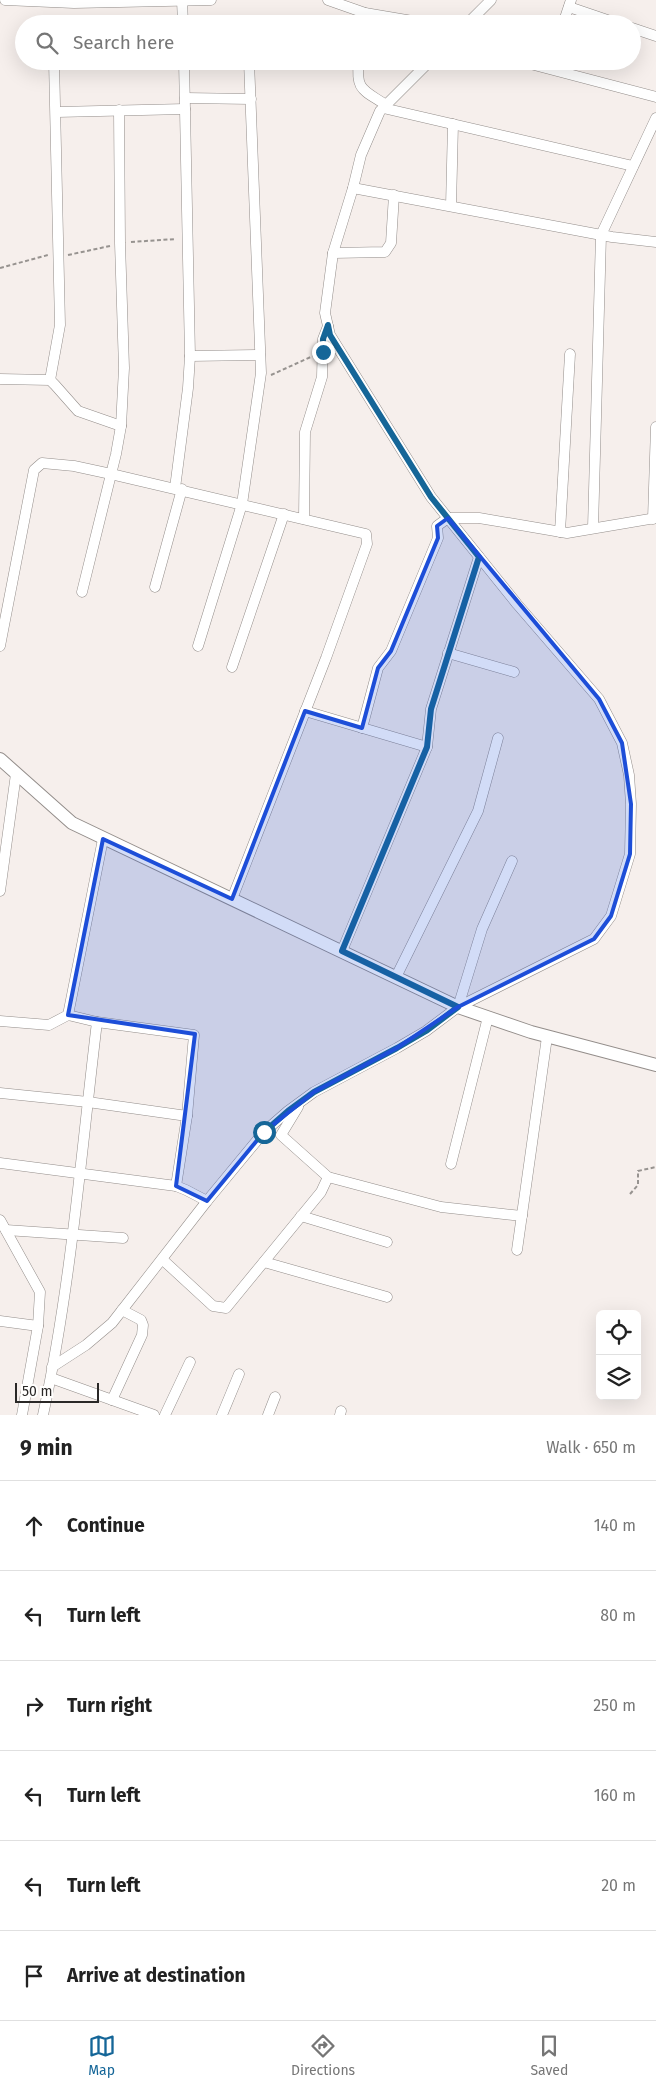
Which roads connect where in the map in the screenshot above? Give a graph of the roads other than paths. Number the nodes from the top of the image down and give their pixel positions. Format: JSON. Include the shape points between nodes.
{"nodes":[{"id":1,"x":5,"y":0,"type":"edge"},
{"id":2,"x":211,"y":0,"type":"edge"},
{"id":3,"x":328,"y":0,"type":"edge"},
{"id":4,"x":491,"y":0,"type":"edge"},
{"id":5,"x":182,"y":1,"type":"edge"},
{"id":6,"x":570,"y":4,"type":"edge"},
{"id":7,"x":365,"y":13,"type":"joint"},
{"id":8,"x":183,"y":15,"type":"edge"},
{"id":9,"x":377,"y":15,"type":"edge"},
{"id":10,"x":476,"y":15,"type":"edge"},
{"id":11,"x":598,"y":15,"type":"edge"},
{"id":12,"x":641,"y":31,"type":"edge"},
{"id":13,"x":656,"y":36,"type":"edge"},
{"id":14,"x":55,"y":70,"type":"edge"},
{"id":15,"x":184,"y":70,"type":"edge"},
{"id":16,"x":249,"y":70,"type":"edge"},
{"id":17,"x":359,"y":70,"type":"edge"},
{"id":18,"x":421,"y":70,"type":"edge"},
{"id":19,"x":565,"y":70,"type":"edge"},
{"id":20,"x":656,"y":97,"type":"edge"},
{"id":21,"x":185,"y":98,"type":"junction"},
{"id":22,"x":251,"y":100,"type":"junction"},
{"id":23,"x":385,"y":106,"type":"junction"},
{"id":24,"x":185,"y":109,"type":"junction"},
{"id":25,"x":119,"y":110,"type":"junction"},
{"id":26,"x":57,"y":112,"type":"junction"},
{"id":27,"x":656,"y":118,"type":"edge"},
{"id":28,"x":453,"y":124,"type":"junction"},
{"id":29,"x":634,"y":166,"type":"junction"},
{"id":30,"x":353,"y":188,"type":"junction"},
{"id":31,"x":394,"y":196,"type":"junction"},
{"id":32,"x":451,"y":206,"type":"junction"},
{"id":33,"x":601,"y":235,"type":"junction"},
{"id":34,"x":656,"y":242,"type":"edge"},
{"id":35,"x":333,"y":253,"type":"junction"},
{"id":36,"x":328,"y":325,"type":"junction"},
{"id":37,"x":570,"y":354,"type":"dead end"},
{"id":38,"x":260,"y":355,"type":"junction"},
{"id":39,"x":190,"y":356,"type":"junction"},
{"id":40,"x":0,"y":379,"type":"edge"},
{"id":41,"x":50,"y":380,"type":"junction"},
{"id":42,"x":121,"y":426,"type":"junction"},
{"id":43,"x":656,"y":427,"type":"edge"},
{"id":44,"x":111,"y":474,"type":"junction"},
{"id":45,"x":179,"y":489,"type":"junction"},
{"id":46,"x":242,"y":504,"type":"junction"},
{"id":47,"x":284,"y":514,"type":"junction"},
{"id":48,"x":448,"y":518,"type":"junction"},
{"id":49,"x":654,"y":518,"type":"edge"},
{"id":50,"x":304,"y":519,"type":"junction"},
{"id":51,"x":593,"y":528,"type":"junction"},
{"id":52,"x":560,"y":532,"type":"junction"},
{"id":53,"x":479,"y":557,"type":"junction"},
{"id":54,"x":155,"y":587,"type":"dead end"},
{"id":55,"x":82,"y":592,"type":"dead end"},
{"id":56,"x":0,"y":646,"type":"edge"},
{"id":57,"x":198,"y":646,"type":"dead end"},
{"id":58,"x":448,"y":653,"type":"junction"},
{"id":59,"x":232,"y":668,"type":"dead end"},
{"id":60,"x":514,"y":672,"type":"dead end"},
{"id":61,"x":305,"y":712,"type":"junction"},
{"id":62,"x":362,"y":728,"type":"junction"},
{"id":63,"x":498,"y":738,"type":"dead end"},
{"id":64,"x":427,"y":747,"type":"junction"},
{"id":65,"x":0,"y":759,"type":"edge"},
{"id":66,"x":16,"y":774,"type":"junction"},
{"id":67,"x":102,"y":839,"type":"junction"},
{"id":68,"x":512,"y":861,"type":"dead end"},
{"id":69,"x":0,"y":891,"type":"edge"},
{"id":70,"x":232,"y":899,"type":"junction"},
{"id":71,"x":342,"y":951,"type":"junction"},
{"id":72,"x":396,"y":977,"type":"junction"},
{"id":73,"x":458,"y":1007,"type":"junction"},
{"id":74,"x":68,"y":1015,"type":"junction"},
{"id":75,"x":488,"y":1017,"type":"junction"},
{"id":76,"x":0,"y":1021,"type":"edge"},
{"id":77,"x":97,"y":1022,"type":"junction"},
{"id":78,"x":547,"y":1036,"type":"junction"},
{"id":79,"x":656,"y":1065,"type":"edge"},
{"id":80,"x":0,"y":1093,"type":"edge"},
{"id":81,"x":88,"y":1102,"type":"junction"},
{"id":82,"x":300,"y":1102,"type":"junction"},
{"id":83,"x":187,"y":1116,"type":"junction"},
{"id":84,"x":0,"y":1163,"type":"edge"},
{"id":85,"x":451,"y":1164,"type":"dead end"},
{"id":86,"x":80,"y":1173,"type":"junction"},
{"id":87,"x":328,"y":1177,"type":"junction"},
{"id":88,"x":176,"y":1186,"type":"junction"},
{"id":89,"x":206,"y":1201,"type":"junction"},
{"id":90,"x":301,"y":1216,"type":"junction"},
{"id":91,"x":522,"y":1216,"type":"junction"},
{"id":92,"x":0,"y":1220,"type":"edge"},
{"id":93,"x":6,"y":1230,"type":"junction"},
{"id":94,"x":73,"y":1235,"type":"junction"},
{"id":95,"x":123,"y":1238,"type":"dead end"},
{"id":96,"x":387,"y":1242,"type":"dead end"},
{"id":97,"x":517,"y":1250,"type":"dead end"},
{"id":98,"x":163,"y":1260,"type":"junction"},
{"id":99,"x":264,"y":1262,"type":"junction"},
{"id":100,"x":388,"y":1297,"type":"dead end"},
{"id":101,"x":122,"y":1310,"type":"junction"},
{"id":102,"x":0,"y":1321,"type":"edge"},
{"id":103,"x":38,"y":1326,"type":"junction"},
{"id":104,"x":190,"y":1362,"type":"dead end"},
{"id":105,"x":52,"y":1372,"type":"junction"},
{"id":106,"x":239,"y":1374,"type":"dead end"},
{"id":107,"x":275,"y":1397,"type":"dead end"},
{"id":108,"x":112,"y":1400,"type":"junction"},
{"id":109,"x":22,"y":1415,"type":"edge"},
{"id":110,"x":43,"y":1415,"type":"edge"},
{"id":111,"x":154,"y":1415,"type":"edge"},
{"id":112,"x":165,"y":1415,"type":"edge"},
{"id":113,"x":222,"y":1415,"type":"edge"},
{"id":114,"x":268,"y":1415,"type":"edge"}],
"edges":[{"from":1,"to":5,"type":"street"},
{"from":2,"to":5,"type":"street"},
{"from":3,"to":7,"type":"street"},
{"from":4,"to":10,"type":"street"},
{"from":5,"to":8,"type":"street"},
{"from":6,"to":11,"type":"street"},
{"from":7,"to":9,"type":"street"},
{"from":12,"to":13,"type":"street"},
{"from":14,"to":26,"type":"street"},
{"from":15,"to":21,"type":"street"},
{"from":16,"to":22,"type":"street"},
{"from":17,"to":23,"type":"street","via":[[360,86]]},
{"from":18,"to":23,"type":"street"},
{"from":19,"to":20,"type":"street"},
{"from":21,"to":22,"type":"street"},
{"from":21,"to":24,"type":"street"},
{"from":22,"to":38,"type":"street"},
{"from":23,"to":28,"type":"street"},
{"from":23,"to":30,"type":"street","via":[[361,154]]},
{"from":24,"to":25,"type":"street"},
{"from":24,"to":39,"type":"street"},
{"from":25,"to":26,"type":"street"},
{"from":25,"to":42,"type":"street","via":[[124,368]]},
{"from":26,"to":41,"type":"street","via":[[60,325]]},
{"from":27,"to":29,"type":"street"},
{"from":28,"to":29,"type":"street"},
{"from":28,"to":32,"type":"street"},
{"from":29,"to":33,"type":"street"},
{"from":30,"to":31,"type":"street"},
{"from":30,"to":35,"type":"street"},
{"from":31,"to":32,"type":"street"},
{"from":31,"to":35,"type":"street","via":[[391,243],[385,252]]},
{"from":32,"to":33,"type":"street"},
{"from":33,"to":34,"type":"street"},
{"from":33,"to":51,"type":"street"},
{"from":35,"to":36,"type":"street","via":[[325,313]]},
{"from":36,"to":48,"type":"street","via":[[330,335],[431,497]]},
{"from":36,"to":50,"type":"street","via":[[323,339],[322,377],[305,432]]},
{"from":37,"to":52,"type":"street"},
{"from":38,"to":39,"type":"street"},
{"from":38,"to":46,"type":"street","via":[[260,380]]},
{"from":39,"to":45,"type":"street"},
{"from":40,"to":41,"type":"street"},
{"from":41,"to":42,"type":"street","via":[[78,411]]},
{"from":42,"to":44,"type":"street"},
{"from":43,"to":49,"type":"street"},
{"from":44,"to":45,"type":"street"},
{"from":44,"to":55,"type":"street"},
{"from":44,"to":56,"type":"street","via":[[42,463],[34,470]]},
{"from":45,"to":46,"type":"street"},
{"from":45,"to":54,"type":"street"},
{"from":46,"to":47,"type":"street"},
{"from":46,"to":57,"type":"street"},
{"from":47,"to":50,"type":"street"},
{"from":47,"to":59,"type":"street"},
{"from":48,"to":52,"type":"street","via":[[480,518]]},
{"from":48,"to":53,"type":"street"},
{"from":48,"to":62,"type":"street","via":[[437,526],[438,538],[391,651],[378,668]]},
{"from":49,"to":51,"type":"street"},
{"from":50,"to":61,"type":"street","via":[[366,534],[367,544]]},
{"from":51,"to":52,"type":"street"},
{"from":53,"to":58,"type":"street"},
{"from":53,"to":73,"type":"street","via":[[599,699],[622,743],[629,775],[630,854],[611,916],[594,938]]},
{"from":58,"to":60,"type":"street"},
{"from":58,"to":64,"type":"street","via":[[431,709]]},
{"from":61,"to":62,"type":"street"},
{"from":61,"to":70,"type":"street"},
{"from":62,"to":64,"type":"street"},
{"from":63,"to":72,"type":"street","via":[[478,811]]},
{"from":64,"to":71,"type":"street"},
{"from":65,"to":66,"type":"street"},
{"from":66,"to":67,"type":"street","via":[[72,824]]},
{"from":66,"to":69,"type":"street"},
{"from":67,"to":70,"type":"street"},
{"from":67,"to":74,"type":"street"},
{"from":68,"to":73,"type":"street","via":[[482,929]]},
{"from":70,"to":71,"type":"street"},
{"from":71,"to":72,"type":"street"},
{"from":72,"to":73,"type":"street"},
{"from":73,"to":75,"type":"street"},
{"from":73,"to":82,"type":"street","via":[[426,1031]]},
{"from":74,"to":76,"type":"street","via":[[49,1025]]},
{"from":74,"to":77,"type":"street"},
{"from":75,"to":78,"type":"street"},
{"from":75,"to":85,"type":"street"},
{"from":77,"to":81,"type":"street"},
{"from":77,"to":83,"type":"street","via":[[194,1035]]},
{"from":78,"to":79,"type":"street"},
{"from":78,"to":91,"type":"street"},
{"from":80,"to":81,"type":"street"},
{"from":81,"to":83,"type":"street"},
{"from":81,"to":86,"type":"street"},
{"from":82,"to":87,"type":"street","via":[[281,1135]]},
{"from":82,"to":89,"type":"street","via":[[264,1132]]},
{"from":83,"to":88,"type":"street"},
{"from":84,"to":86,"type":"street"},
{"from":86,"to":88,"type":"street"},
{"from":86,"to":94,"type":"street"},
{"from":87,"to":90,"type":"street","via":[[321,1192]]},
{"from":87,"to":91,"type":"street","via":[[441,1207]]},
{"from":88,"to":89,"type":"street"},
{"from":89,"to":98,"type":"street"},
{"from":90,"to":96,"type":"street"},
{"from":90,"to":99,"type":"street"},
{"from":91,"to":97,"type":"street"},
{"from":92,"to":93,"type":"street"},
{"from":93,"to":94,"type":"street"},
{"from":93,"to":103,"type":"street","via":[[40,1292]]},
{"from":94,"to":95,"type":"street"},
{"from":94,"to":105,"type":"street"},
{"from":98,"to":99,"type":"street","via":[[213,1306],[226,1308]]},
{"from":98,"to":101,"type":"street"},
{"from":99,"to":100,"type":"street"},
{"from":101,"to":105,"type":"street","via":[[102,1333]]},
{"from":101,"to":108,"type":"street","via":[[141,1320],[142,1335]]},
{"from":102,"to":103,"type":"street"},
{"from":103,"to":109,"type":"street"},
{"from":104,"to":112,"type":"street"},
{"from":105,"to":108,"type":"street"},
{"from":105,"to":110,"type":"street"},
{"from":106,"to":113,"type":"street"},
{"from":107,"to":114,"type":"street"},
{"from":108,"to":111,"type":"street"}]}
